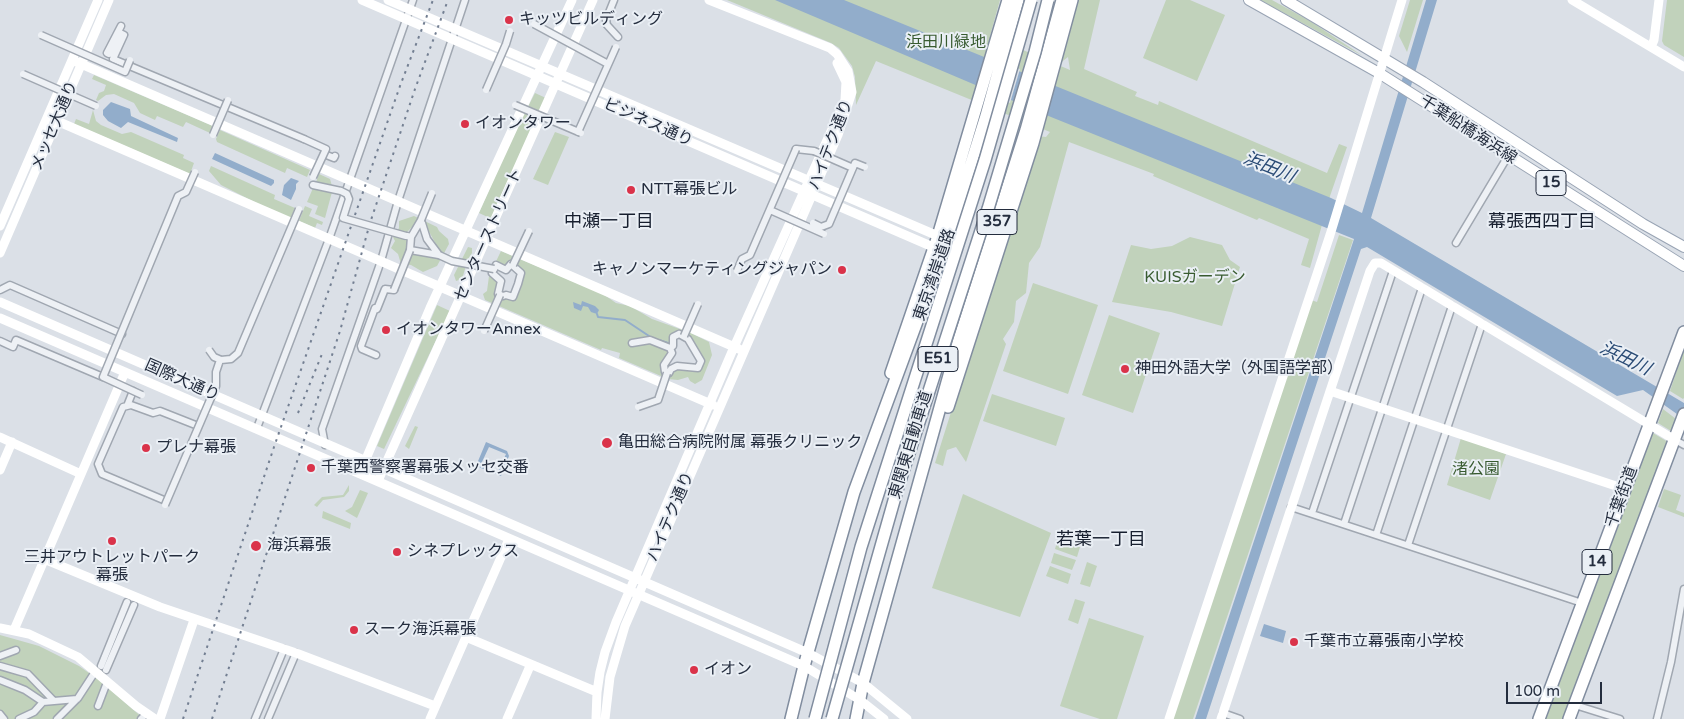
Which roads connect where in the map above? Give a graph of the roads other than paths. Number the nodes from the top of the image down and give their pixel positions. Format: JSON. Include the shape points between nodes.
{"nodes":[{"id":1,"x":98,"y":0,"type":"edge"},
{"id":2,"x":109,"y":0,"type":"edge"},
{"id":3,"x":362,"y":0,"type":"edge"},
{"id":4,"x":388,"y":0,"type":"edge"},
{"id":5,"x":413,"y":0,"type":"edge"},
{"id":6,"x":465,"y":0,"type":"edge"},
{"id":7,"x":572,"y":0,"type":"edge"},
{"id":8,"x":594,"y":0,"type":"edge"},
{"id":9,"x":614,"y":0,"type":"edge"},
{"id":10,"x":709,"y":0,"type":"edge"},
{"id":11,"x":1008,"y":0,"type":"edge"},
{"id":12,"x":1018,"y":0,"type":"edge"},
{"id":13,"x":1031,"y":0,"type":"edge"},
{"id":14,"x":1048,"y":0,"type":"edge"},
{"id":15,"x":1062,"y":0,"type":"edge"},
{"id":16,"x":1072,"y":0,"type":"edge"},
{"id":17,"x":1249,"y":0,"type":"edge"},
{"id":18,"x":1286,"y":0,"type":"edge"},
{"id":19,"x":1402,"y":0,"type":"edge"},
{"id":20,"x":1572,"y":0,"type":"edge"},
{"id":21,"x":1659,"y":0,"type":"edge"},
{"id":22,"x":410,"y":9,"type":"junction"},
{"id":23,"x":406,"y":19,"type":"junction"},
{"id":24,"x":534,"y":24,"type":"dead end"},
{"id":25,"x":120,"y":26,"type":"dead end"},
{"id":26,"x":455,"y":28,"type":"junction"},
{"id":27,"x":510,"y":32,"type":"dead end"},
{"id":28,"x":41,"y":34,"type":"dead end"},
{"id":29,"x":618,"y":37,"type":"dead end"},
{"id":30,"x":451,"y":39,"type":"junction"},
{"id":31,"x":616,"y":47,"type":"dead end"},
{"id":32,"x":1651,"y":47,"type":"junction"},
{"id":33,"x":1384,"y":58,"type":"junction"},
{"id":34,"x":72,"y":60,"type":"junction"},
{"id":35,"x":129,"y":62,"type":"junction"},
{"id":36,"x":82,"y":64,"type":"junction"},
{"id":37,"x":608,"y":64,"type":"junction"},
{"id":38,"x":540,"y":65,"type":"junction"},
{"id":39,"x":1684,"y":67,"type":"edge"},
{"id":40,"x":1379,"y":73,"type":"junction"},
{"id":41,"x":23,"y":74,"type":"dead end"},
{"id":42,"x":536,"y":74,"type":"junction"},
{"id":43,"x":562,"y":74,"type":"junction"},
{"id":44,"x":557,"y":83,"type":"junction"},
{"id":45,"x":486,"y":90,"type":"dead end"},
{"id":46,"x":227,"y":104,"type":"junction"},
{"id":47,"x":515,"y":105,"type":"dead end"},
{"id":48,"x":96,"y":106,"type":"dead end"},
{"id":49,"x":51,"y":110,"type":"junction"},
{"id":50,"x":57,"y":122,"type":"junction"},
{"id":51,"x":213,"y":135,"type":"dead end"},
{"id":52,"x":324,"y":154,"type":"junction"},
{"id":53,"x":335,"y":156,"type":"dead end"},
{"id":54,"x":1508,"y":156,"type":"junction"},
{"id":55,"x":853,"y":168,"type":"junction"},
{"id":56,"x":865,"y":168,"type":"dead end"},
{"id":57,"x":196,"y":172,"type":"dead end"},
{"id":58,"x":313,"y":176,"type":"dead end"},
{"id":59,"x":348,"y":180,"type":"junction"},
{"id":60,"x":813,"y":184,"type":"junction"},
{"id":61,"x":313,"y":185,"type":"dead end"},
{"id":62,"x":432,"y":192,"type":"dead end"},
{"id":63,"x":809,"y":193,"type":"junction"},
{"id":64,"x":398,"y":201,"type":"junction"},
{"id":65,"x":299,"y":209,"type":"dead end"},
{"id":66,"x":770,"y":210,"type":"junction"},
{"id":67,"x":421,"y":220,"type":"junction"},
{"id":68,"x":814,"y":223,"type":"dead end"},
{"id":69,"x":0,"y":226,"type":"edge"},
{"id":70,"x":465,"y":230,"type":"junction"},
{"id":71,"x":529,"y":231,"type":"dead end"},
{"id":72,"x":821,"y":231,"type":"junction"},
{"id":73,"x":938,"y":236,"type":"junction"},
{"id":74,"x":411,"y":237,"type":"junction"},
{"id":75,"x":328,"y":239,"type":"junction"},
{"id":76,"x":487,"y":240,"type":"junction"},
{"id":77,"x":1456,"y":243,"type":"dead end"},
{"id":78,"x":1684,"y":247,"type":"edge"},
{"id":79,"x":933,"y":248,"type":"junction"},
{"id":80,"x":410,"y":250,"type":"junction"},
{"id":81,"x":0,"y":252,"type":"edge"},
{"id":82,"x":439,"y":256,"type":"junction"},
{"id":83,"x":381,"y":261,"type":"junction"},
{"id":84,"x":513,"y":265,"type":"junction"},
{"id":85,"x":1684,"y":266,"type":"edge"},
{"id":86,"x":494,"y":270,"type":"junction"},
{"id":87,"x":737,"y":271,"type":"dead end"},
{"id":88,"x":1393,"y":271,"type":"junction"},
{"id":89,"x":440,"y":287,"type":"junction"},
{"id":90,"x":1422,"y":288,"type":"junction"},
{"id":91,"x":0,"y":290,"type":"edge"},
{"id":92,"x":500,"y":295,"type":"junction"},
{"id":93,"x":461,"y":296,"type":"junction"},
{"id":94,"x":0,"y":302,"type":"edge"},
{"id":95,"x":698,"y":304,"type":"dead end"},
{"id":96,"x":1452,"y":306,"type":"junction"},
{"id":97,"x":0,"y":318,"type":"edge"},
{"id":98,"x":1482,"y":324,"type":"junction"},
{"id":99,"x":484,"y":332,"type":"dead end"},
{"id":100,"x":1684,"y":332,"type":"edge"},
{"id":101,"x":122,"y":334,"type":"junction"},
{"id":102,"x":684,"y":336,"type":"junction"},
{"id":103,"x":0,"y":340,"type":"edge"},
{"id":104,"x":632,"y":342,"type":"dead end"},
{"id":105,"x":670,"y":348,"type":"junction"},
{"id":106,"x":738,"y":349,"type":"junction"},
{"id":107,"x":209,"y":350,"type":"dead end"},
{"id":108,"x":376,"y":355,"type":"dead end"},
{"id":109,"x":220,"y":360,"type":"junction"},
{"id":110,"x":125,"y":372,"type":"junction"},
{"id":111,"x":667,"y":373,"type":"junction"},
{"id":112,"x":103,"y":378,"type":"junction"},
{"id":113,"x":133,"y":391,"type":"junction"},
{"id":114,"x":1330,"y":391,"type":"junction"},
{"id":115,"x":142,"y":395,"type":"dead end"},
{"id":116,"x":1350,"y":398,"type":"junction"},
{"id":117,"x":714,"y":405,"type":"junction"},
{"id":118,"x":127,"y":406,"type":"junction"},
{"id":119,"x":638,"y":407,"type":"dead end"},
{"id":120,"x":1382,"y":409,"type":"junction"},
{"id":121,"x":1684,"y":414,"type":"edge"},
{"id":122,"x":262,"y":416,"type":"junction"},
{"id":123,"x":1414,"y":419,"type":"junction"},
{"id":124,"x":1649,"y":424,"type":"junction"},
{"id":125,"x":198,"y":426,"type":"junction"},
{"id":126,"x":257,"y":428,"type":"junction"},
{"id":127,"x":1446,"y":430,"type":"junction"},
{"id":128,"x":0,"y":437,"type":"edge"},
{"id":129,"x":873,"y":438,"type":"junction"},
{"id":130,"x":1679,"y":438,"type":"edge"},
{"id":131,"x":12,"y":442,"type":"junction"},
{"id":132,"x":324,"y":445,"type":"junction"},
{"id":133,"x":365,"y":460,"type":"junction"},
{"id":134,"x":383,"y":468,"type":"junction"},
{"id":135,"x":0,"y":470,"type":"edge"},
{"id":136,"x":360,"y":473,"type":"junction"},
{"id":137,"x":81,"y":474,"type":"junction"},
{"id":138,"x":378,"y":481,"type":"junction"},
{"id":139,"x":1625,"y":489,"type":"junction"},
{"id":140,"x":1291,"y":506,"type":"junction"},
{"id":141,"x":1312,"y":514,"type":"junction"},
{"id":142,"x":1344,"y":524,"type":"junction"},
{"id":143,"x":1376,"y":535,"type":"junction"},
{"id":144,"x":509,"y":539,"type":"junction"},
{"id":145,"x":1408,"y":546,"type":"junction"},
{"id":146,"x":44,"y":559,"type":"junction"},
{"id":147,"x":640,"y":580,"type":"junction"},
{"id":148,"x":893,"y":580,"type":"junction"},
{"id":149,"x":1684,"y":589,"type":"edge"},
{"id":150,"x":634,"y":592,"type":"junction"},
{"id":151,"x":131,"y":603,"type":"dead end"},
{"id":152,"x":1582,"y":603,"type":"junction"},
{"id":153,"x":194,"y":620,"type":"junction"},
{"id":154,"x":0,"y":628,"type":"edge"},
{"id":155,"x":14,"y":630,"type":"junction"},
{"id":156,"x":466,"y":637,"type":"junction"},
{"id":157,"x":16,"y":650,"type":"dead end"},
{"id":158,"x":284,"y":650,"type":"junction"},
{"id":159,"x":296,"y":653,"type":"junction"},
{"id":160,"x":808,"y":653,"type":"junction"},
{"id":161,"x":0,"y":656,"type":"edge"},
{"id":162,"x":0,"y":666,"type":"edge"},
{"id":163,"x":530,"y":666,"type":"junction"},
{"id":164,"x":804,"y":666,"type":"junction"},
{"id":165,"x":103,"y":668,"type":"dead end"},
{"id":166,"x":93,"y":675,"type":"dead end"},
{"id":167,"x":0,"y":680,"type":"edge"},
{"id":168,"x":863,"y":683,"type":"junction"},
{"id":169,"x":106,"y":685,"type":"dead end"},
{"id":170,"x":597,"y":692,"type":"junction"},
{"id":171,"x":76,"y":699,"type":"junction"},
{"id":172,"x":860,"y":700,"type":"junction"},
{"id":173,"x":54,"y":701,"type":"junction"},
{"id":174,"x":43,"y":702,"type":"junction"},
{"id":175,"x":1575,"y":705,"type":"junction"},
{"id":176,"x":98,"y":706,"type":"dead end"},
{"id":177,"x":435,"y":706,"type":"junction"},
{"id":178,"x":0,"y":714,"type":"edge"},
{"id":179,"x":32,"y":716,"type":"edge"},
{"id":180,"x":1222,"y":716,"type":"edge"},
{"id":181,"x":4,"y":719,"type":"edge"},
{"id":182,"x":19,"y":719,"type":"edge"},
{"id":183,"x":57,"y":719,"type":"edge"},
{"id":184,"x":155,"y":719,"type":"edge"},
{"id":185,"x":160,"y":719,"type":"edge"},
{"id":186,"x":255,"y":719,"type":"edge"},
{"id":187,"x":268,"y":719,"type":"edge"},
{"id":188,"x":430,"y":719,"type":"edge"},
{"id":189,"x":507,"y":719,"type":"edge"},
{"id":190,"x":596,"y":719,"type":"edge"},
{"id":191,"x":605,"y":719,"type":"edge"},
{"id":192,"x":791,"y":719,"type":"edge"},
{"id":193,"x":815,"y":719,"type":"edge"},
{"id":194,"x":832,"y":719,"type":"edge"},
{"id":195,"x":856,"y":719,"type":"edge"},
{"id":196,"x":884,"y":719,"type":"edge"},
{"id":197,"x":906,"y":719,"type":"edge"},
{"id":198,"x":1169,"y":719,"type":"edge"},
{"id":199,"x":1240,"y":719,"type":"edge"},
{"id":200,"x":1539,"y":719,"type":"edge"},
{"id":201,"x":1569,"y":719,"type":"edge"},
{"id":202,"x":1620,"y":719,"type":"edge"},
{"id":203,"x":1657,"y":719,"type":"edge"}],
"edges":[{"from":1,"to":34,"type":"street","name":"メッセ大通り"},
{"from":2,"to":36,"type":"street","name":"メッセ大通り"},
{"from":3,"to":23,"type":"street","name":"ビジネス通り"},
{"from":4,"to":22,"type":"street","name":"ビジネス通り"},
{"from":5,"to":22,"type":"street"},
{"from":6,"to":26,"type":"street"},
{"from":7,"to":38,"type":"street","name":"センターストリート"},
{"from":8,"to":43,"type":"street","name":"センターストリート"},
{"from":9,"to":29,"type":"street","via":[[606,20]]},
{"from":10,"to":60,"type":"street","name":"ハイテク通り","via":[[830,48],[843,61],[852,92],[847,112]]},
{"from":11,"to":73,"type":"highway","number":"357"},
{"from":12,"to":129,"type":"highway","name":"東京湾岸道路","number":"357","via":[[947,240]]},
{"from":13,"to":193,"type":"highway","name":"東関東自動車道","number":"E51","bridge":true,"via":[[986,160],[861,547]]},
{"from":14,"to":194,"type":"highway","name":"東関東自動車道","number":"E51","bridge":true,"via":[[990,200],[883,535]]},
{"from":15,"to":148,"type":"highway","number":"357","via":[[1029,121],[958,343]]},
{"from":16,"to":148,"type":"highway","via":[[1033,143]]},
{"from":17,"to":40,"type":"main road","name":"千葉船橋海浜線","number":"15"},
{"from":18,"to":33,"type":"main road","name":"千葉船橋海浜線","number":"15"},
{"from":19,"to":33,"type":"street"},
{"from":20,"to":32,"type":"street"},
{"from":21,"to":32,"type":"street"},
{"from":22,"to":23,"type":"street"},
{"from":22,"to":26,"type":"street","name":"ビジネス通り"},
{"from":23,"to":30,"type":"street","name":"ビジネス通り"},
{"from":23,"to":59,"type":"street"},
{"from":24,"to":37,"type":"street","bridge":true},
{"from":25,"to":35,"type":"street","via":[[107,53],[120,33],[124,35],[113,59]]},
{"from":26,"to":30,"type":"street"},
{"from":26,"to":38,"type":"street","name":"ビジネス通り"},
{"from":27,"to":45,"type":"street","bridge":true},
{"from":28,"to":35,"type":"street","bridge":true,"via":[[125,72]]},
{"from":30,"to":42,"type":"street","name":"ビジネス通り"},
{"from":30,"to":64,"type":"street"},
{"from":31,"to":37,"type":"street","bridge":true},
{"from":32,"to":39,"type":"street"},
{"from":33,"to":40,"type":"street"},
{"from":33,"to":78,"type":"main road","name":"千葉船橋海浜線","number":"15"},
{"from":34,"to":36,"type":"street"},
{"from":34,"to":49,"type":"street","name":"メッセ大通り"},
{"from":35,"to":46,"type":"street"},
{"from":36,"to":50,"type":"street","name":"メッセ大通り"},
{"from":36,"to":59,"type":"street"},
{"from":37,"to":47,"type":"street","bridge":true,"via":[[580,133]]},
{"from":38,"to":42,"type":"street","name":"センターストリート"},
{"from":38,"to":43,"type":"street","name":"ビジネス通り"},
{"from":40,"to":54,"type":"main road","name":"千葉船橋海浜線","number":"15"},
{"from":40,"to":198,"type":"street","via":[[1330,235]]},
{"from":41,"to":48,"type":"street","bridge":true},
{"from":42,"to":44,"type":"street","name":"ビジネス通り"},
{"from":42,"to":70,"type":"street","name":"センターストリート"},
{"from":43,"to":44,"type":"street","name":"センターストリート"},
{"from":43,"to":60,"type":"street","name":"ビジネス通り"},
{"from":44,"to":63,"type":"street","name":"ビジネス通り"},
{"from":44,"to":76,"type":"street","name":"センターストリート"},
{"from":46,"to":51,"type":"street","bridge":true},
{"from":46,"to":52,"type":"street","bridge":true,"via":[[326,148]]},
{"from":49,"to":50,"type":"street"},
{"from":49,"to":69,"type":"street","name":"メッセ大通り"},
{"from":50,"to":75,"type":"street"},
{"from":50,"to":81,"type":"street","name":"メッセ大通り"},
{"from":52,"to":53,"type":"street"},
{"from":52,"to":58,"type":"street","bridge":true},
{"from":54,"to":77,"type":"street"},
{"from":54,"to":85,"type":"main road","name":"千葉船橋海浜線","number":"15"},
{"from":55,"to":56,"type":"street","bridge":true,"via":[[855,163]]},
{"from":55,"to":66,"type":"street","bridge":true,"via":[[808,148],[796,149]]},
{"from":55,"to":72,"type":"street","bridge":true,"via":[[829,224]]},
{"from":57,"to":101,"type":"street","bridge":true,"via":[[186,192],[178,196]]},
{"from":59,"to":64,"type":"street"},
{"from":59,"to":75,"type":"street"},
{"from":60,"to":63,"type":"street","name":"ハイテク通り"},
{"from":60,"to":73,"type":"street","name":"ビジネス通り"},
{"from":61,"to":74,"type":"street","bridge":true,"via":[[346,193],[349,199],[343,218]]},
{"from":62,"to":67,"type":"street","bridge":true},
{"from":63,"to":79,"type":"street","name":"ビジネス通り"},
{"from":63,"to":106,"type":"street","name":"ハイテク通り"},
{"from":64,"to":70,"type":"street"},
{"from":64,"to":83,"type":"street"},
{"from":65,"to":109,"type":"street","bridge":true,"via":[[238,353],[231,359]]},
{"from":66,"to":72,"type":"street","bridge":true},
{"from":66,"to":87,"type":"street","bridge":true,"via":[[750,255],[742,259]]},
{"from":67,"to":74,"type":"street"},
{"from":67,"to":82,"type":"street","via":[[427,239]]},
{"from":68,"to":72,"type":"street","bridge":true},
{"from":70,"to":76,"type":"street"},
{"from":70,"to":89,"type":"street","name":"センターストリート"},
{"from":71,"to":84,"type":"street","bridge":true},
{"from":73,"to":79,"type":"highway","number":"357"},
{"from":74,"to":80,"type":"street"},
{"from":75,"to":83,"type":"street"},
{"from":75,"to":122,"type":"street"},
{"from":76,"to":93,"type":"street","name":"センターストリート"},
{"from":76,"to":106,"type":"street"},
{"from":79,"to":129,"type":"highway","number":"357","via":[[878,412]]},
{"from":80,"to":82,"type":"street"},
{"from":80,"to":108,"type":"street","bridge":true,"via":[[394,290],[386,289],[364,334],[362,349]]},
{"from":82,"to":86,"type":"street","bridge":true},
{"from":83,"to":89,"type":"street"},
{"from":83,"to":132,"type":"street","via":[[322,429]]},
{"from":84,"to":86,"type":"street","via":[[506,270],[496,265]]},
{"from":84,"to":92,"type":"street","via":[[520,273],[513,297]]},
{"from":86,"to":92,"type":"street","via":[[492,273],[502,283]]},
{"from":88,"to":90,"type":"street"},
{"from":88,"to":114,"type":"street","via":[[1378,262],[1370,271]]},
{"from":88,"to":116,"type":"street"},
{"from":89,"to":93,"type":"street"},
{"from":89,"to":133,"type":"street","name":"センターストリート"},
{"from":90,"to":96,"type":"street"},
{"from":90,"to":120,"type":"street"},
{"from":91,"to":101,"type":"street","via":[[10,285]]},
{"from":92,"to":99,"type":"street","bridge":true},
{"from":93,"to":117,"type":"street"},
{"from":93,"to":134,"type":"street","name":"センターストリート"},
{"from":94,"to":122,"type":"street","name":"国際大通り"},
{"from":95,"to":102,"type":"street","bridge":true},
{"from":96,"to":98,"type":"street"},
{"from":96,"to":123,"type":"street"},
{"from":97,"to":110,"type":"street","name":"国際大通り"},
{"from":98,"to":124,"type":"street"},
{"from":98,"to":127,"type":"street"},
{"from":100,"to":124,"type":"highway","name":"千葉街道","number":"14"},
{"from":101,"to":112,"type":"street","bridge":true},
{"from":102,"to":105,"type":"street","via":[[675,335]]},
{"from":102,"to":111,"type":"street","via":[[701,361],[698,368],[677,366]]},
{"from":103,"to":112,"type":"street","via":[[13,347],[16,340]]},
{"from":104,"to":105,"type":"street","via":[[650,340]]},
{"from":105,"to":111,"type":"street","via":[[672,353],[664,365]]},
{"from":106,"to":117,"type":"street","name":"ハイテク通り"},
{"from":107,"to":109,"type":"street","bridge":true},
{"from":109,"to":125,"type":"street","bridge":true,"via":[[216,386]]},
{"from":110,"to":126,"type":"street","name":"国際大通り"},
{"from":110,"to":137,"type":"street"},
{"from":111,"to":119,"type":"street","bridge":true,"via":[[658,400]]},
{"from":112,"to":113,"type":"street","bridge":true},
{"from":113,"to":115,"type":"street","bridge":true},
{"from":113,"to":118,"type":"street"},
{"from":114,"to":116,"type":"street"},
{"from":114,"to":140,"type":"street"},
{"from":116,"to":120,"type":"street"},
{"from":116,"to":141,"type":"street"},
{"from":117,"to":147,"type":"street","name":"ハイテク通り"},
{"from":118,"to":125,"type":"street","via":[[153,413],[160,411]]},
{"from":118,"to":125,"type":"street","bridge":true,"via":[[123,407],[98,464],[102,474],[165,503]]},
{"from":120,"to":123,"type":"street"},
{"from":120,"to":142,"type":"street"},
{"from":121,"to":130,"type":"highway","name":"千葉街道","number":"14"},
{"from":122,"to":126,"type":"street"},
{"from":122,"to":132,"type":"street","name":"国際大通り"},
{"from":123,"to":127,"type":"street"},
{"from":123,"to":143,"type":"street"},
{"from":124,"to":130,"type":"street"},
{"from":124,"to":139,"type":"highway","name":"千葉街道","number":"14"},
{"from":126,"to":136,"type":"street","name":"国際大通り"},
{"from":127,"to":139,"type":"street"},
{"from":127,"to":145,"type":"street"},
{"from":128,"to":131,"type":"street"},
{"from":129,"to":160,"type":"highway","name":"東京湾岸道路","number":"357"},
{"from":130,"to":175,"type":"highway","name":"千葉街道","number":"14"},
{"from":131,"to":135,"type":"street"},
{"from":131,"to":137,"type":"street"},
{"from":132,"to":133,"type":"street","name":"国際大通り"},
{"from":133,"to":134,"type":"street","name":"国際大通り"},
{"from":133,"to":136,"type":"street","name":"センターストリート"},
{"from":134,"to":138,"type":"street","name":"センターストリート"},
{"from":134,"to":147,"type":"street","name":"国際大通り"},
{"from":136,"to":138,"type":"street","name":"国際大通り"},
{"from":137,"to":146,"type":"street"},
{"from":138,"to":144,"type":"street","name":"国際大通り"},
{"from":139,"to":152,"type":"highway","name":"千葉街道","number":"14"},
{"from":140,"to":141,"type":"street"},
{"from":140,"to":180,"type":"street"},
{"from":141,"to":142,"type":"street"},
{"from":142,"to":143,"type":"street"},
{"from":143,"to":145,"type":"street"},
{"from":144,"to":150,"type":"street","name":"国際大通り"},
{"from":144,"to":156,"type":"street"},
{"from":145,"to":152,"type":"street"},
{"from":146,"to":153,"type":"street"},
{"from":146,"to":155,"type":"street"},
{"from":147,"to":150,"type":"street","name":"ハイテク通り"},
{"from":147,"to":160,"type":"street","name":"国際大通り"},
{"from":148,"to":168,"type":"highway","number":"357"},
{"from":149,"to":203,"type":"street"},
{"from":150,"to":164,"type":"street","name":"国際大通り"},
{"from":150,"to":170,"type":"street","name":"ハイテク通り","via":[[605,652]]},
{"from":150,"to":191,"type":"street","name":"ハイテク通り","via":[[610,677]]},
{"from":151,"to":165,"type":"street"},
{"from":152,"to":200,"type":"highway","name":"千葉街道","number":"14"},
{"from":153,"to":158,"type":"street"},
{"from":153,"to":185,"type":"street"},
{"from":154,"to":155,"type":"street"},
{"from":155,"to":184,"type":"street","via":[[78,658]]},
{"from":156,"to":163,"type":"street"},
{"from":156,"to":177,"type":"street"},
{"from":157,"to":161,"type":"street"},
{"from":158,"to":159,"type":"street"},
{"from":158,"to":186,"type":"street"},
{"from":159,"to":177,"type":"street"},
{"from":159,"to":187,"type":"street"},
{"from":160,"to":164,"type":"highway","name":"東京湾岸道路","number":"357"},
{"from":160,"to":168,"type":"street","name":"国際大通り"},
{"from":162,"to":173,"type":"street","via":[[28,674]]},
{"from":163,"to":170,"type":"street"},
{"from":163,"to":189,"type":"street"},
{"from":164,"to":172,"type":"street","name":"国際大通り"},
{"from":164,"to":192,"type":"highway","name":"東京湾岸道路","number":"357"},
{"from":166,"to":171,"type":"street"},
{"from":167,"to":174,"type":"street"},
{"from":168,"to":172,"type":"highway","number":"357"},
{"from":168,"to":197,"type":"street","name":"国際大通り"},
{"from":169,"to":176,"type":"street"},
{"from":170,"to":190,"type":"street","name":"ハイテク通り"},
{"from":171,"to":173,"type":"street"},
{"from":171,"to":183,"type":"street"},
{"from":172,"to":195,"type":"highway","number":"357"},
{"from":172,"to":196,"type":"street","name":"国際大通り"},
{"from":173,"to":174,"type":"street"},
{"from":174,"to":179,"type":"street"},
{"from":175,"to":201,"type":"highway","name":"千葉街道","number":"14"},
{"from":175,"to":202,"type":"street"},
{"from":177,"to":188,"type":"street"},
{"from":178,"to":181,"type":"street"},
{"from":179,"to":182,"type":"street"},
{"from":180,"to":199,"type":"street"}]}
